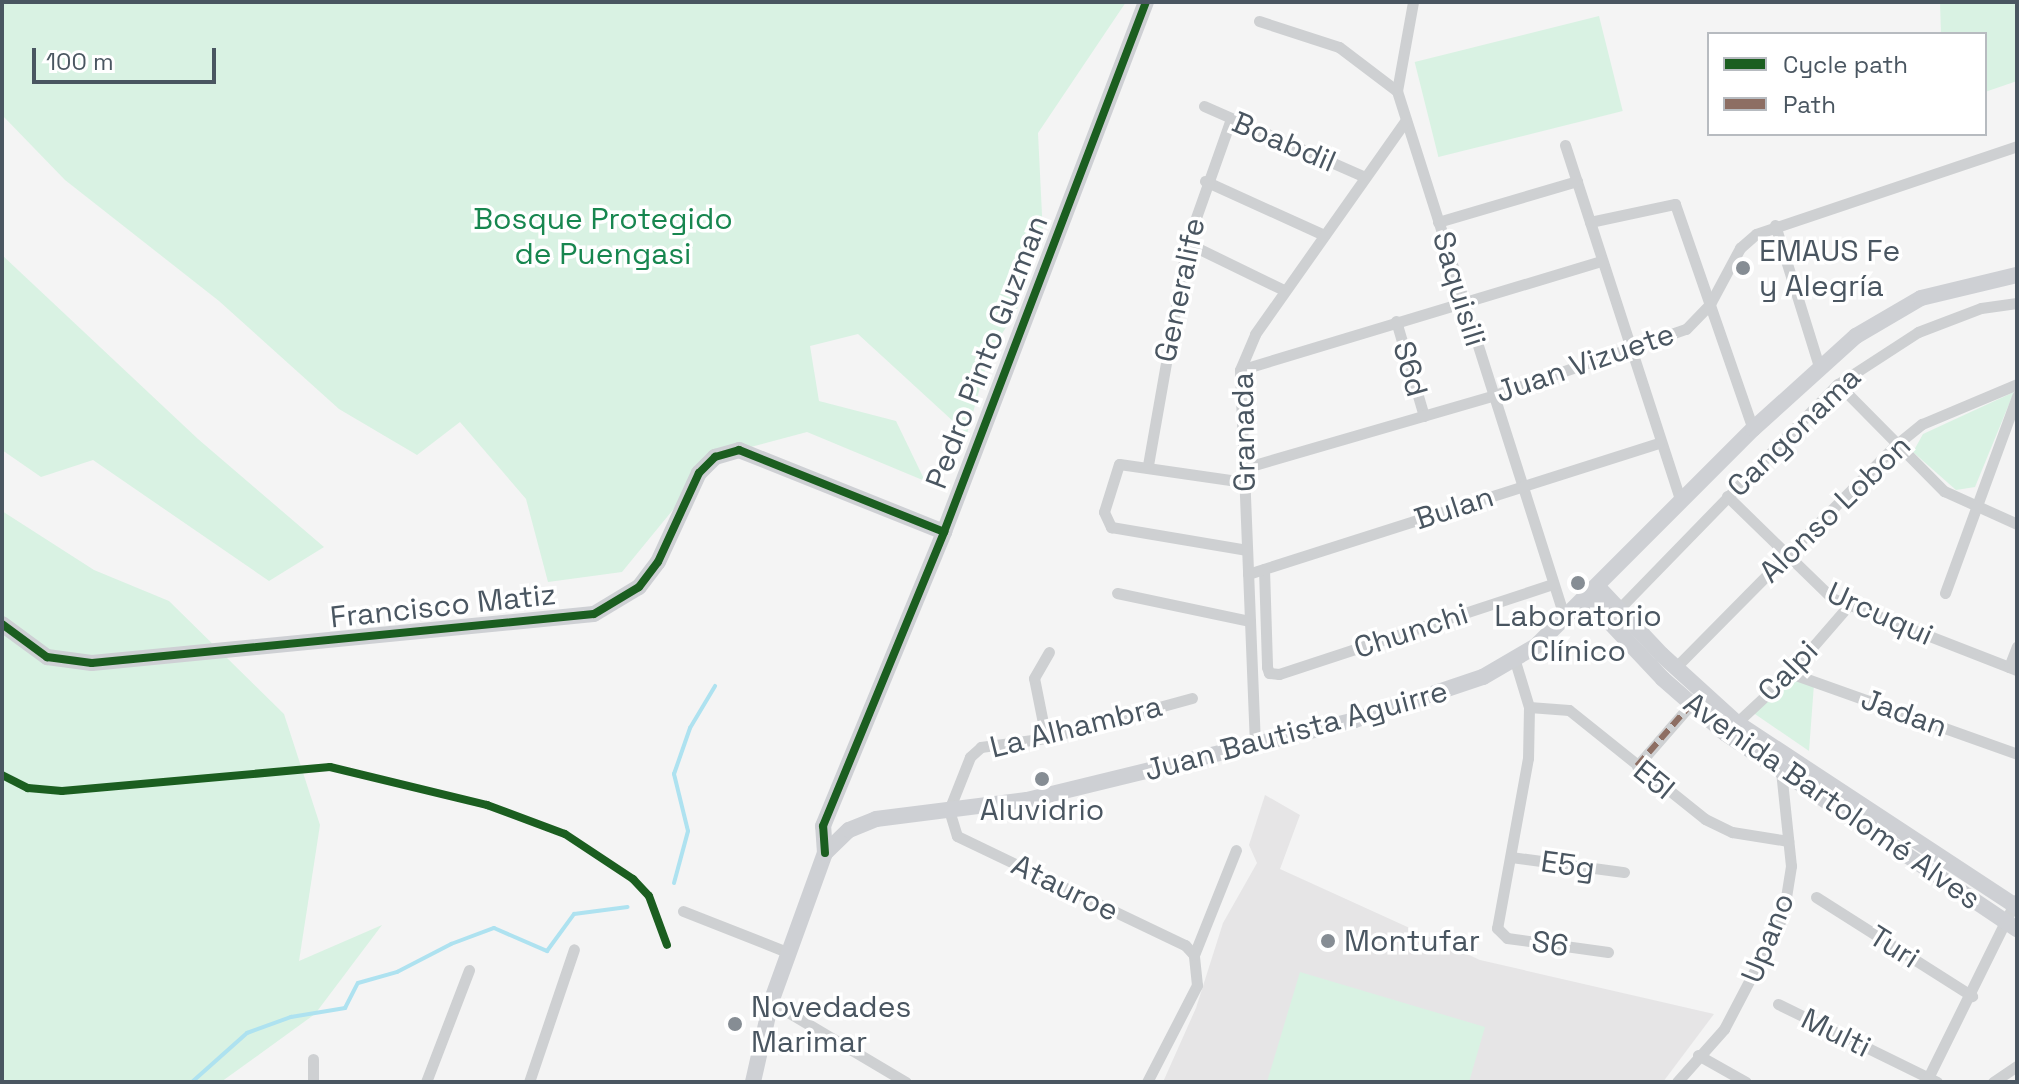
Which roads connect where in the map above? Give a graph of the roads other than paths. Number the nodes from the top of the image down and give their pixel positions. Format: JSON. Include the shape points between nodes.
{"nodes":[{"id":1,"x":1146,"y":2,"type":"edge"},
{"id":2,"x":1413,"y":2,"type":"edge"},
{"id":3,"x":1259,"y":21,"type":"dead end"},
{"id":4,"x":1397,"y":91,"type":"junction"},
{"id":5,"x":1204,"y":106,"type":"dead end"},
{"id":6,"x":1231,"y":119,"type":"junction"},
{"id":7,"x":1405,"y":121,"type":"junction"},
{"id":8,"x":1565,"y":145,"type":"dead end"},
{"id":9,"x":2017,"y":146,"type":"edge"},
{"id":10,"x":1365,"y":177,"type":"junction"},
{"id":11,"x":1205,"y":181,"type":"junction"},
{"id":12,"x":1577,"y":181,"type":"junction"},
{"id":13,"x":1438,"y":222,"type":"junction"},
{"id":14,"x":1590,"y":222,"type":"junction"},
{"id":15,"x":1775,"y":225,"type":"junction"},
{"id":16,"x":1324,"y":235,"type":"junction"},
{"id":17,"x":1187,"y":243,"type":"junction"},
{"id":18,"x":1602,"y":261,"type":"junction"},
{"id":19,"x":2017,"y":275,"type":"edge"},
{"id":20,"x":1284,"y":290,"type":"junction"},
{"id":21,"x":1462,"y":302,"type":"junction"},
{"id":22,"x":2017,"y":303,"type":"edge"},
{"id":23,"x":1710,"y":304,"type":"junction"},
{"id":24,"x":1396,"y":321,"type":"junction"},
{"id":25,"x":1630,"y":350,"type":"junction"},
{"id":26,"x":1819,"y":366,"type":"junction"},
{"id":27,"x":1240,"y":370,"type":"junction"},
{"id":28,"x":1838,"y":384,"type":"junction"},
{"id":29,"x":2017,"y":384,"type":"edge"},
{"id":30,"x":1492,"y":396,"type":"junction"},
{"id":31,"x":2017,"y":396,"type":"edge"},
{"id":32,"x":1424,"y":416,"type":"junction"},
{"id":33,"x":1753,"y":429,"type":"junction"},
{"id":34,"x":1659,"y":443,"type":"junction"},
{"id":35,"x":1897,"y":444,"type":"junction"},
{"id":36,"x":1148,"y":465,"type":"junction"},
{"id":37,"x":1244,"y":468,"type":"junction"},
{"id":38,"x":1244,"y":482,"type":"junction"},
{"id":39,"x":1522,"y":487,"type":"junction"},
{"id":40,"x":1727,"y":496,"type":"junction"},
{"id":41,"x":1681,"y":503,"type":"junction"},
{"id":42,"x":1973,"y":508,"type":"junction"},
{"id":43,"x":2017,"y":524,"type":"edge"},
{"id":44,"x":944,"y":532,"type":"junction"},
{"id":45,"x":1247,"y":550,"type":"junction"},
{"id":46,"x":1786,"y":556,"type":"junction"},
{"id":47,"x":1264,"y":569,"type":"junction"},
{"id":48,"x":1248,"y":574,"type":"junction"},
{"id":49,"x":1553,"y":584,"type":"junction"},
{"id":50,"x":1592,"y":592,"type":"junction"},
{"id":51,"x":1117,"y":593,"type":"dead end"},
{"id":52,"x":1945,"y":593,"type":"dead end"},
{"id":53,"x":1848,"y":606,"type":"junction"},
{"id":54,"x":1613,"y":615,"type":"junction"},
{"id":55,"x":1565,"y":619,"type":"junction"},
{"id":56,"x":1250,"y":621,"type":"junction"},
{"id":57,"x":2,"y":624,"type":"edge"},
{"id":58,"x":2017,"y":646,"type":"edge"},
{"id":59,"x":1049,"y":652,"type":"dead end"},
{"id":60,"x":1515,"y":661,"type":"junction"},
{"id":61,"x":1675,"y":668,"type":"junction"},
{"id":62,"x":2013,"y":669,"type":"edge"},
{"id":63,"x":1790,"y":673,"type":"junction"},
{"id":64,"x":1192,"y":698,"type":"dead end"},
{"id":65,"x":1691,"y":704,"type":"junction"},
{"id":66,"x":1529,"y":707,"type":"junction"},
{"id":67,"x":1731,"y":728,"type":"junction"},
{"id":68,"x":1046,"y":738,"type":"junction"},
{"id":69,"x":1255,"y":745,"type":"junction"},
{"id":70,"x":2017,"y":754,"type":"edge"},
{"id":71,"x":1637,"y":766,"type":"junction"},
{"id":72,"x":1781,"y":771,"type":"junction"},
{"id":73,"x":949,"y":810,"type":"junction"},
{"id":74,"x":1788,"y":841,"type":"junction"},
{"id":75,"x":1236,"y":850,"type":"dead end"},
{"id":76,"x":825,"y":853,"type":"junction"},
{"id":77,"x":1511,"y":857,"type":"junction"},
{"id":78,"x":1624,"y":872,"type":"dead end"},
{"id":79,"x":1816,"y":897,"type":"dead end"},
{"id":80,"x":2016,"y":903,"type":"edge"},
{"id":81,"x":683,"y":911,"type":"dead end"},
{"id":82,"x":2011,"y":925,"type":"edge"},
{"id":83,"x":574,"y":949,"type":"dead end"},
{"id":84,"x":787,"y":952,"type":"junction"},
{"id":85,"x":1608,"y":952,"type":"dead end"},
{"id":86,"x":1194,"y":955,"type":"junction"},
{"id":87,"x":469,"y":970,"type":"dead end"},
{"id":88,"x":1972,"y":996,"type":"junction"},
{"id":89,"x":771,"y":1002,"type":"junction"},
{"id":90,"x":1778,"y":1004,"type":"dead end"},
{"id":91,"x":1698,"y":1055,"type":"junction"},
{"id":92,"x":313,"y":1059,"type":"dead end"},
{"id":93,"x":2017,"y":1066,"type":"edge"},
{"id":94,"x":1931,"y":1081,"type":"edge"},
{"id":95,"x":313,"y":1082,"type":"edge"},
{"id":96,"x":426,"y":1082,"type":"edge"},
{"id":97,"x":529,"y":1082,"type":"edge"},
{"id":98,"x":753,"y":1082,"type":"edge"},
{"id":99,"x":906,"y":1082,"type":"edge"},
{"id":100,"x":1147,"y":1082,"type":"edge"},
{"id":101,"x":1677,"y":1082,"type":"edge"},
{"id":102,"x":1746,"y":1082,"type":"edge"},
{"id":103,"x":1993,"y":1082,"type":"edge"}],
"edges":[{"from":1,"to":44,"type":"main road","name":"Pedro Pinto Guzman"},
{"from":2,"to":4,"type":"street","name":"Saquisili"},
{"from":3,"to":4,"type":"street","via":[[1339,47]]},
{"from":4,"to":7,"type":"street","name":"Saquisili"},
{"from":5,"to":6,"type":"street","name":"Boabdil"},
{"from":6,"to":10,"type":"street","name":"Boabdil"},
{"from":6,"to":11,"type":"street","name":"Generalife"},
{"from":7,"to":10,"type":"street","name":"Granada"},
{"from":7,"to":13,"type":"street","name":"Saquisili"},
{"from":8,"to":12,"type":"street"},
{"from":9,"to":15,"type":"street","name":"Juan Vizuete"},
{"from":10,"to":16,"type":"street","name":"Granada"},
{"from":11,"to":16,"type":"street"},
{"from":11,"to":17,"type":"street","name":"Generalife"},
{"from":12,"to":13,"type":"street"},
{"from":12,"to":14,"type":"street"},
{"from":13,"to":21,"type":"street","name":"Saquisili"},
{"from":14,"to":18,"type":"street"},
{"from":14,"to":23,"type":"street","via":[[1675,204]]},
{"from":15,"to":23,"type":"street","name":"Juan Vizuete","via":[[1740,248]]},
{"from":15,"to":26,"type":"street"},
{"from":16,"to":20,"type":"street","name":"Granada"},
{"from":17,"to":20,"type":"street"},
{"from":17,"to":36,"type":"street","name":"Generalife"},
{"from":18,"to":21,"type":"street"},
{"from":18,"to":25,"type":"street"},
{"from":19,"to":26,"type":"main road","name":"Juan Bautista Aguirre","via":[[1963,285],[1904,305]]},
{"from":20,"to":27,"type":"street","name":"Granada","via":[[1255,334]]},
{"from":21,"to":24,"type":"street"},
{"from":21,"to":30,"type":"street","name":"Saquisili"},
{"from":22,"to":28,"type":"street","name":"Cangonama","via":[[1981,308],[1918,332]]},
{"from":23,"to":25,"type":"street","name":"Juan Vizuete","via":[[1686,329]]},
{"from":23,"to":33,"type":"street"},
{"from":24,"to":27,"type":"street"},
{"from":24,"to":32,"type":"street","name":"S6d"},
{"from":25,"to":30,"type":"street","name":"Juan Vizuete"},
{"from":25,"to":34,"type":"street"},
{"from":26,"to":33,"type":"main road","name":"Juan Bautista Aguirre"},
{"from":27,"to":37,"type":"street","name":"Granada"},
{"from":28,"to":35,"type":"street"},
{"from":28,"to":40,"type":"street","name":"Cangonama"},
{"from":29,"to":35,"type":"street","name":"Alonso Lobon","via":[[1922,424]]},
{"from":30,"to":32,"type":"street","name":"Juan Vizuete"},
{"from":30,"to":39,"type":"street","name":"Saquisili"},
{"from":31,"to":42,"type":"street"},
{"from":32,"to":37,"type":"street","name":"Juan Vizuete"},
{"from":33,"to":41,"type":"main road","name":"Juan Bautista Aguirre"},
{"from":34,"to":39,"type":"street","name":"Bulan"},
{"from":34,"to":41,"type":"street"},
{"from":35,"to":42,"type":"street","via":[[1944,491]]},
{"from":35,"to":46,"type":"street","name":"Alonso Lobon"},
{"from":36,"to":38,"type":"street"},
{"from":36,"to":45,"type":"street","via":[[1119,464],[1104,512],[1111,527]]},
{"from":37,"to":38,"type":"street","name":"Granada"},
{"from":38,"to":45,"type":"street","name":"Granada"},
{"from":39,"to":47,"type":"street","name":"Bulan"},
{"from":39,"to":49,"type":"street","name":"Saquisili"},
{"from":40,"to":46,"type":"street","name":"Urcuqui"},
{"from":40,"to":54,"type":"street","name":"Cangonama"},
{"from":41,"to":50,"type":"main road","name":"Juan Bautista Aguirre"},
{"from":42,"to":43,"type":"street"},
{"from":42,"to":52,"type":"street"},
{"from":44,"to":57,"type":"main road","name":"Francisco Matiz","via":[[739,450],[715,457],[699,473],[658,562],[639,587],[594,614],[92,663],[47,657]]},
{"from":44,"to":76,"type":"main road","name":"Pedro Pinto Guzman","via":[[823,826]]},
{"from":45,"to":48,"type":"street","name":"Granada"},
{"from":46,"to":53,"type":"street","name":"Urcuqui"},
{"from":46,"to":61,"type":"street","name":"Alonso Lobon"},
{"from":47,"to":48,"type":"street","name":"Bulan"},
{"from":47,"to":49,"type":"street","name":"Chunchi","via":[[1269,673],[1279,674]]},
{"from":48,"to":56,"type":"street","name":"Granada"},
{"from":49,"to":55,"type":"street","name":"Saquisili"},
{"from":50,"to":54,"type":"main road","name":"Avenida Bartolomé Alves"},
{"from":50,"to":55,"type":"main road","name":"Juan Bautista Aguirre"},
{"from":51,"to":56,"type":"street"},
{"from":53,"to":62,"type":"street","name":"Urcuqui"},
{"from":53,"to":63,"type":"street","name":"Calpi"},
{"from":54,"to":61,"type":"main road","name":"Avenida Bartolomé Alves"},
{"from":54,"to":65,"type":"main road","name":"Avenida Bartolomé Alves"},
{"from":55,"to":60,"type":"main road","name":"Juan Bautista Aguirre"},
{"from":56,"to":69,"type":"street","name":"Granada"},
{"from":58,"to":62,"type":"street"},
{"from":59,"to":68,"type":"street","via":[[1034,678]]},
{"from":60,"to":66,"type":"street"},
{"from":60,"to":69,"type":"main road","name":"Juan Bautista Aguirre","via":[[1457,689]]},
{"from":61,"to":67,"type":"main road","name":"Avenida Bartolomé Alves"},
{"from":63,"to":67,"type":"street","name":"Calpi"},
{"from":63,"to":70,"type":"street","name":"Jadan"},
{"from":64,"to":68,"type":"street","name":"La Alhambra"},
{"from":65,"to":67,"type":"main road","name":"Avenida Bartolomé Alves"},
{"from":65,"to":71,"type":"street"},
{"from":66,"to":71,"type":"street","name":"E5I","via":[[1569,710]]},
{"from":66,"to":77,"type":"street","via":[[1526,779]]},
{"from":67,"to":72,"type":"main road","name":"Avenida Bartolomé Alves"},
{"from":67,"to":80,"type":"main road","name":"Avenida Bartolomé Alves"},
{"from":68,"to":73,"type":"street","name":"La Alhambra","via":[[981,747],[970,757]]},
{"from":69,"to":73,"type":"main road","name":"Juan Bautista Aguirre","via":[[1027,800]]},
{"from":71,"to":74,"type":"street","name":"E5I","via":[[1705,819],[1732,832]]},
{"from":72,"to":74,"type":"street","name":"Upano"},
{"from":72,"to":82,"type":"main road","name":"Avenida Bartolomé Alves"},
{"from":73,"to":76,"type":"main road","name":"Juan Bautista Aguirre","via":[[861,824]]},
{"from":73,"to":86,"type":"street","name":"Atauroe","via":[[957,836],[1185,945]]},
{"from":74,"to":91,"type":"street","name":"Upano","via":[[1790,890],[1773,940],[1724,1029]]},
{"from":75,"to":86,"type":"street"},
{"from":76,"to":84,"type":"main road","name":"Pedro Pinto Guzman"},
{"from":77,"to":78,"type":"street","name":"E5g"},
{"from":77,"to":85,"type":"street","name":"S6","via":[[1497,928],[1507,938]]},
{"from":79,"to":88,"type":"street","name":"Turi"},
{"from":80,"to":82,"type":"street"},
{"from":81,"to":84,"type":"street"},
{"from":82,"to":88,"type":"street"},
{"from":83,"to":97,"type":"street"},
{"from":84,"to":89,"type":"main road","name":"Pedro Pinto Guzman"},
{"from":86,"to":100,"type":"street","via":[[1197,985]]},
{"from":87,"to":96,"type":"street"},
{"from":88,"to":94,"type":"street"},
{"from":89,"to":98,"type":"main road","name":"Pedro Pinto Guzman"},
{"from":89,"to":99,"type":"street"},
{"from":90,"to":94,"type":"street","name":"Multi"},
{"from":91,"to":101,"type":"street","name":"Upano"},
{"from":91,"to":102,"type":"street"},
{"from":92,"to":95,"type":"street"},
{"from":93,"to":103,"type":"street"}]}
